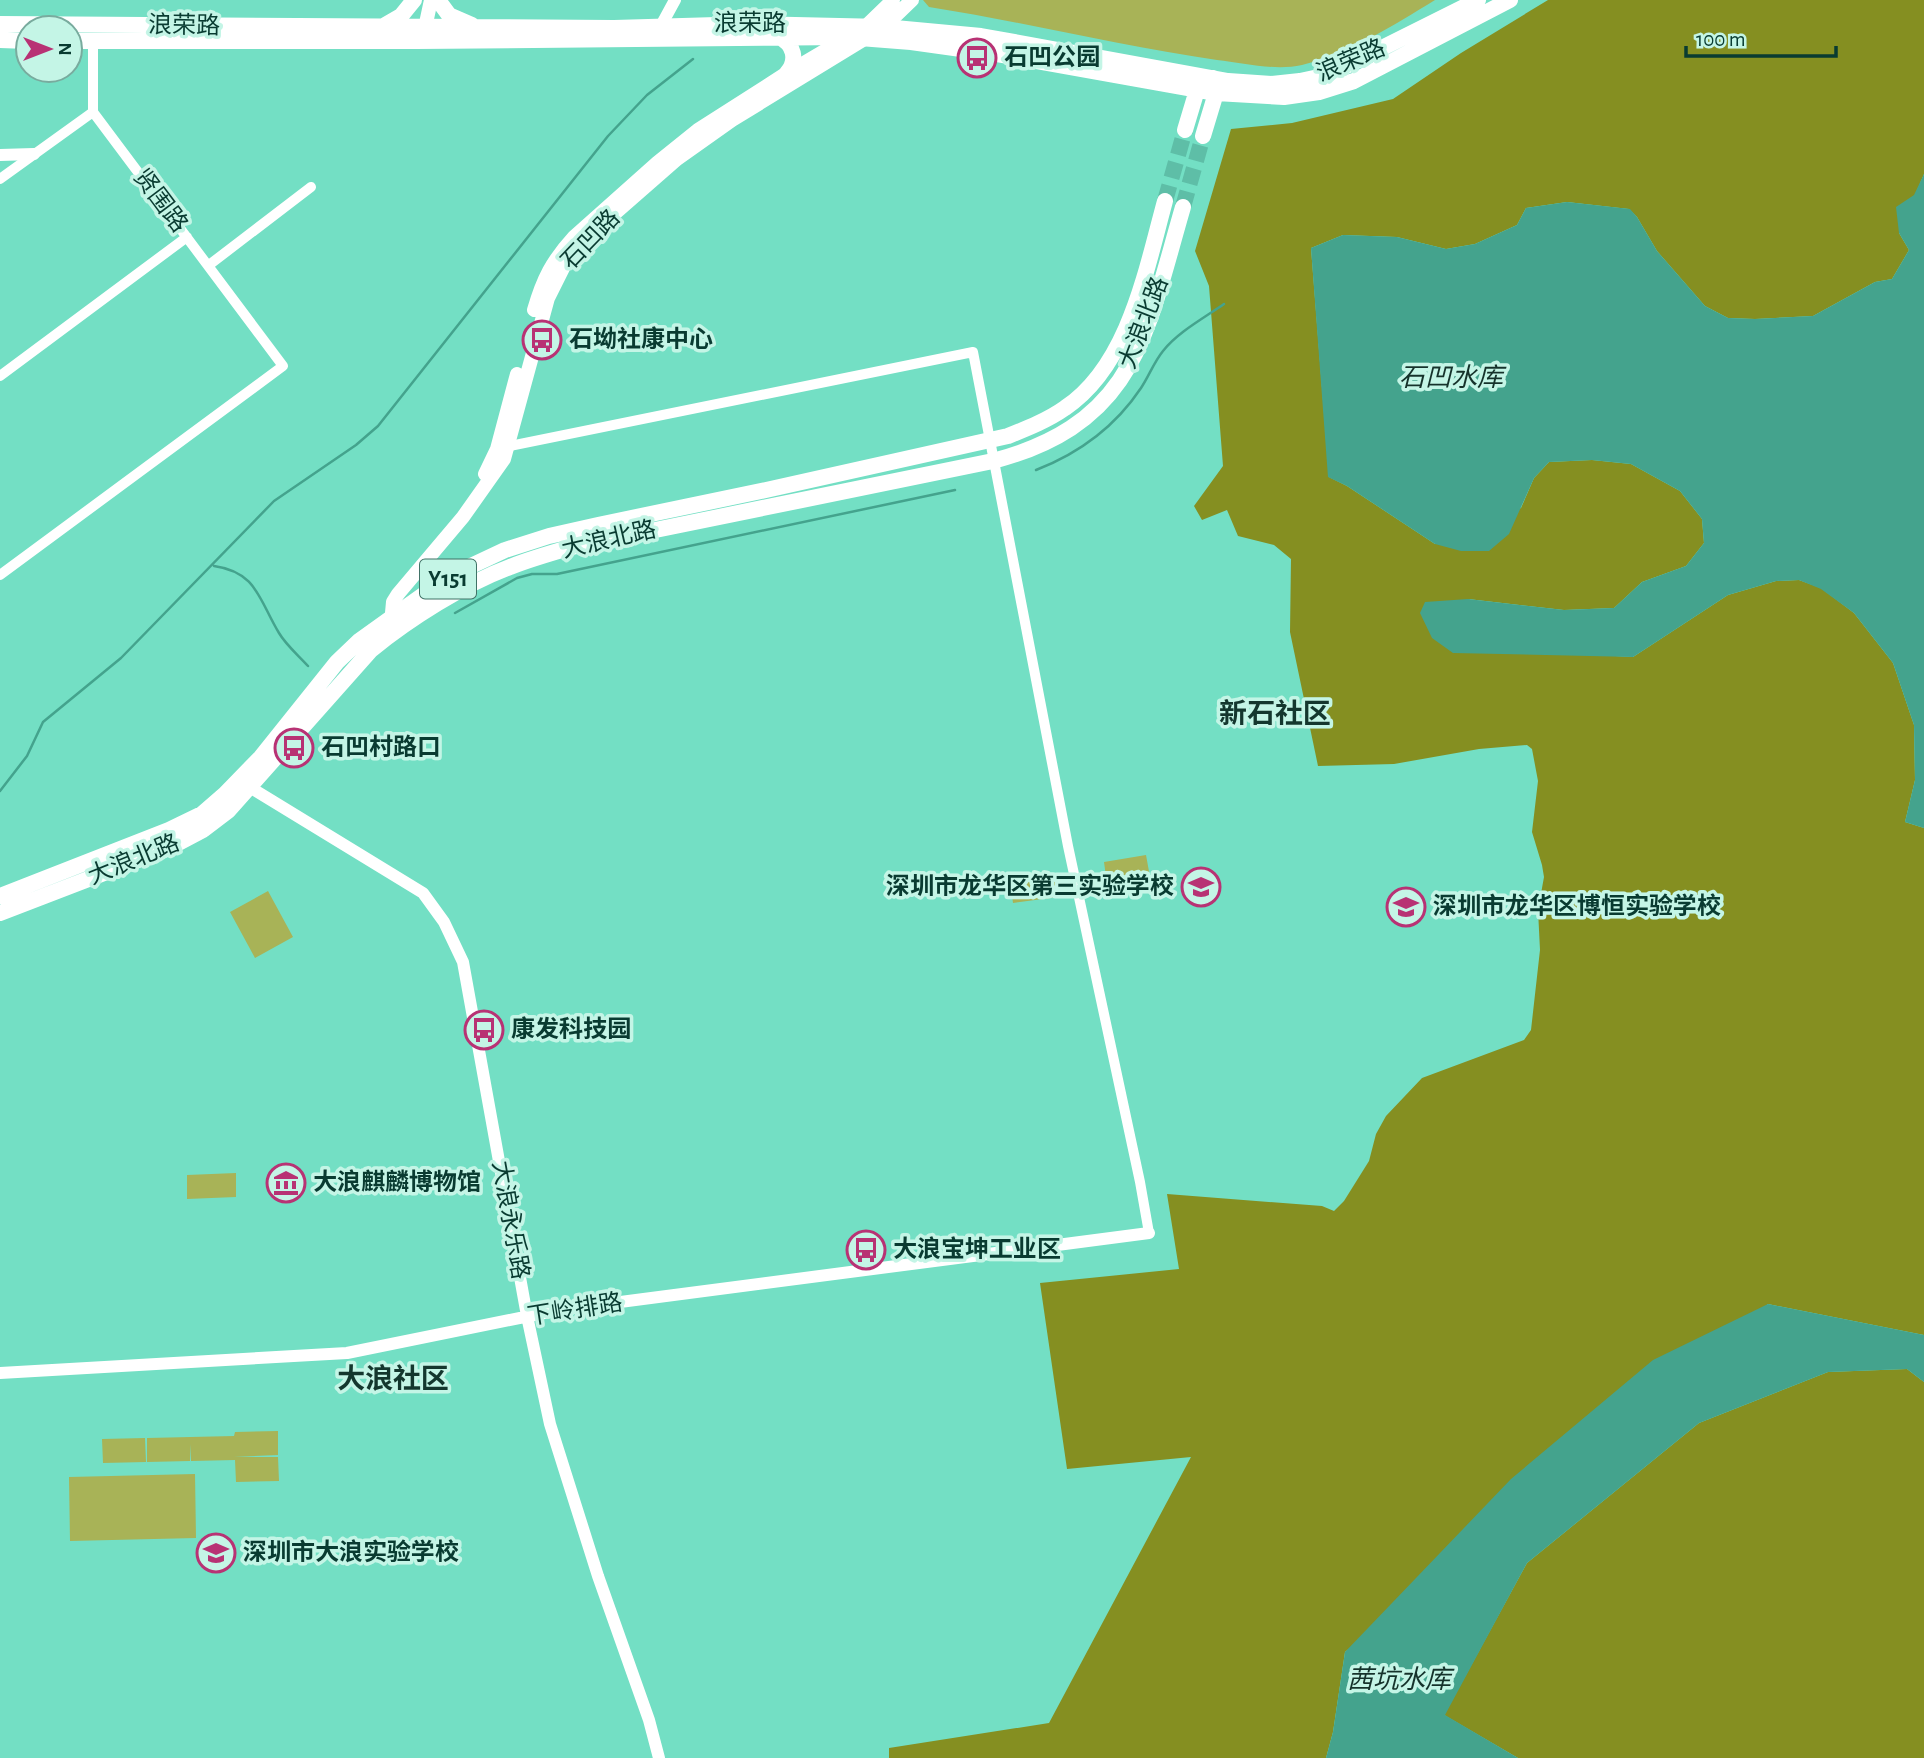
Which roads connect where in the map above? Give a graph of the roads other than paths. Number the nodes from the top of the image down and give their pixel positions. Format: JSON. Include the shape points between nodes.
{"nodes":[{"id":1,"x":416,"y":0,"type":"edge"},
{"id":2,"x":431,"y":0,"type":"edge"},
{"id":3,"x":438,"y":0,"type":"edge"},
{"id":4,"x":675,"y":0,"type":"edge"},
{"id":5,"x":893,"y":0,"type":"edge"},
{"id":6,"x":912,"y":0,"type":"edge"},
{"id":7,"x":1478,"y":0,"type":"edge"},
{"id":8,"x":1510,"y":0,"type":"edge"},
{"id":9,"x":0,"y":24,"type":"edge"},
{"id":10,"x":108,"y":25,"type":"junction"},
{"id":11,"x":379,"y":27,"type":"junction"},
{"id":12,"x":481,"y":27,"type":"junction"},
{"id":13,"x":884,"y":27,"type":"junction"},
{"id":14,"x":417,"y":32,"type":"junction"},
{"id":15,"x":866,"y":33,"type":"junction"},
{"id":16,"x":657,"y":34,"type":"junction"},
{"id":17,"x":779,"y":37,"type":"junction"},
{"id":18,"x":847,"y":37,"type":"junction"},
{"id":19,"x":84,"y":41,"type":"edge"},
{"id":20,"x":93,"y":41,"type":"junction"},
{"id":21,"x":788,"y":73,"type":"junction"},
{"id":22,"x":1214,"y":85,"type":"junction"},
{"id":23,"x":1197,"y":90,"type":"junction"},
{"id":24,"x":93,"y":112,"type":"junction"},
{"id":25,"x":1185,"y":130,"type":"tunnel mouth"},
{"id":26,"x":1203,"y":136,"type":"tunnel mouth"},
{"id":27,"x":34,"y":154,"type":"junction"},
{"id":28,"x":0,"y":155,"type":"edge"},
{"id":29,"x":0,"y":179,"type":"edge"},
{"id":30,"x":311,"y":187,"type":"dead end"},
{"id":31,"x":1165,"y":201,"type":"tunnel mouth"},
{"id":32,"x":1183,"y":207,"type":"tunnel mouth"},
{"id":33,"x":187,"y":237,"type":"junction"},
{"id":34,"x":209,"y":265,"type":"junction"},
{"id":35,"x":0,"y":376,"type":"edge"},
{"id":36,"x":988,"y":441,"type":"junction"},
{"id":37,"x":503,"y":447,"type":"junction"},
{"id":38,"x":993,"y":461,"type":"junction"},
{"id":39,"x":0,"y":575,"type":"edge"},
{"id":40,"x":395,"y":614,"type":"junction"},
{"id":41,"x":245,"y":781,"type":"junction"},
{"id":42,"x":0,"y":896,"type":"edge"},
{"id":43,"x":0,"y":913,"type":"edge"},
{"id":44,"x":1149,"y":1233,"type":"joint"},
{"id":45,"x":527,"y":1317,"type":"junction"},
{"id":46,"x":0,"y":1373,"type":"edge"},
{"id":47,"x":659,"y":1758,"type":"edge"}],
"edges":[{"from":1,"to":11,"type":"main road","via":[[393,23]]},
{"from":1,"to":14,"type":"main road"},
{"from":2,"to":14,"type":"main road"},
{"from":3,"to":12,"type":"main road","via":[[455,19]]},
{"from":4,"to":16,"type":"street"},
{"from":5,"to":15,"type":"main road","name":"石凹路"},
{"from":6,"to":13,"type":"main road"},
{"from":7,"to":22,"type":"main road","name":"浪荣路","via":[[1328,75],[1272,84],[1228,81]]},
{"from":8,"to":22,"type":"main road","name":"浪荣路","via":[[1366,76],[1332,89],[1284,97]]},
{"from":9,"to":10,"type":"main road","name":"浪荣路"},
{"from":10,"to":11,"type":"main road","name":"浪荣路"},
{"from":10,"to":20,"type":"street"},
{"from":11,"to":14,"type":"main road","name":"浪荣路"},
{"from":12,"to":14,"type":"main road","name":"浪荣路"},
{"from":12,"to":16,"type":"main road","name":"浪荣路"},
{"from":13,"to":15,"type":"main road","name":"浪荣路"},
{"from":13,"to":22,"type":"main road","name":"浪荣路","via":[[981,36]]},
{"from":14,"to":16,"type":"main road","name":"浪荣路"},
{"from":14,"to":20,"type":"main road","name":"浪荣路"},
{"from":15,"to":16,"type":"main road","name":"浪荣路","via":[[751,23],[704,24]]},
{"from":15,"to":18,"type":"main road","name":"浪荣路"},
{"from":15,"to":23,"type":"main road","name":"浪荣路"},
{"from":15,"to":37,"type":"main road","name":"石凹路","via":[[695,145],[567,260],[548,298]]},
{"from":16,"to":17,"type":"main road","name":"浪荣路","via":[[694,39]]},
{"from":17,"to":18,"type":"main road","name":"浪荣路"},
{"from":17,"to":21,"type":"main road","via":[[793,51]]},
{"from":18,"to":21,"type":"main road","name":"石凹路"},
{"from":19,"to":20,"type":"main road","name":"浪荣路"},
{"from":20,"to":24,"type":"street"},
{"from":21,"to":37,"type":"main road","name":"石凹路","via":[[675,148],[573,237],[558,256],[539,292]]},
{"from":22,"to":23,"type":"main road"},
{"from":22,"to":26,"type":"main road"},
{"from":23,"to":25,"type":"main road"},
{"from":24,"to":27,"type":"street"},
{"from":24,"to":33,"type":"street","name":"贤围路"},
{"from":27,"to":28,"type":"street"},
{"from":27,"to":29,"type":"street"},
{"from":30,"to":34,"type":"street"},
{"from":31,"to":36,"type":"main road","name":"大浪北路","via":[[1137,301],[1119,345],[1093,383],[1067,407],[1036,425]]},
{"from":32,"to":38,"type":"main road","name":"大浪北路","via":[[1144,334],[1119,385],[1087,418],[1054,440]]},
{"from":33,"to":34,"type":"street","name":"贤围路"},
{"from":33,"to":35,"type":"street"},
{"from":34,"to":39,"type":"street","name":"贤围路","via":[[282,366]]},
{"from":36,"to":37,"type":"street","via":[[973,352]]},
{"from":36,"to":38,"type":"street"},
{"from":36,"to":40,"type":"main road","name":"大浪北路","number":"Y151","via":[[549,536],[471,566]]},
{"from":37,"to":40,"type":"main road","name":"石凹路","via":[[501,466],[393,602],[391,613]]},
{"from":38,"to":41,"type":"main road","name":"大浪北路","number":"Y151","via":[[572,547],[508,568],[392,632]]},
{"from":38,"to":44,"type":"street"},
{"from":40,"to":41,"type":"main road","name":"大浪北路","number":"Y151","via":[[337,662]]},
{"from":41,"to":42,"type":"main road","name":"大浪北路","number":"Y151","via":[[187,822]]},
{"from":41,"to":43,"type":"main road","name":"大浪北路","number":"Y151","via":[[222,816],[186,840]]},
{"from":41,"to":45,"type":"street","name":"大浪永乐路","via":[[412,885],[444,922],[469,985]]},
{"from":44,"to":45,"type":"street","name":"下岭排路"},
{"from":45,"to":46,"type":"street","name":"下岭排路","via":[[348,1353]]},
{"from":45,"to":47,"type":"street","name":"大浪永乐路","via":[[550,1424]]}]}
